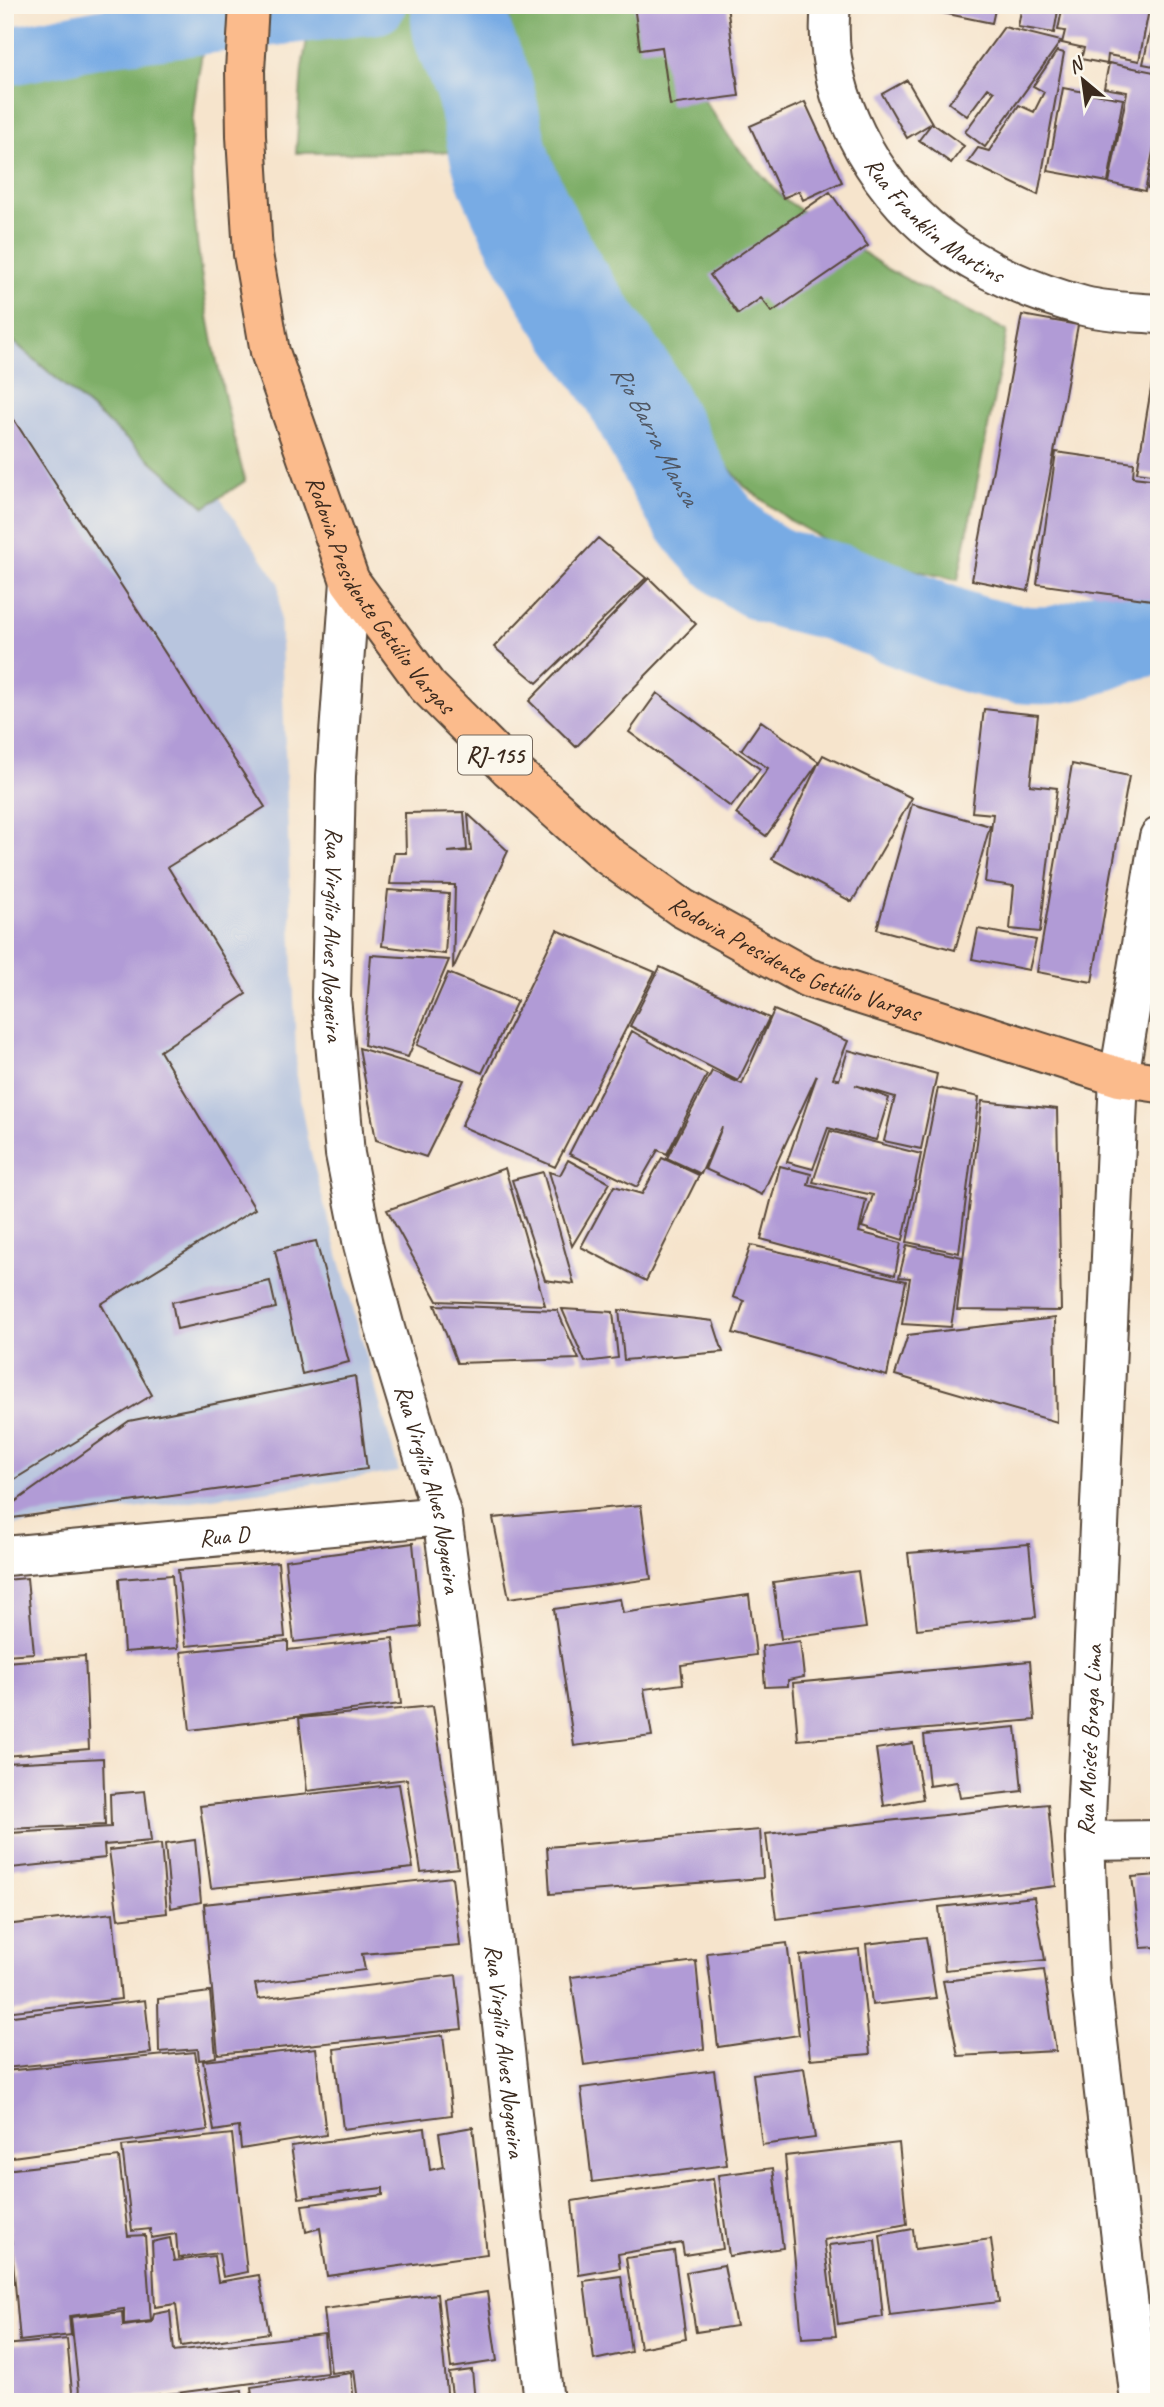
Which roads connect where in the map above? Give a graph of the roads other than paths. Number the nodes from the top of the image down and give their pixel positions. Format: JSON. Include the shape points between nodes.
{"nodes":[{"id":1,"x":249,"y":5,"type":"edge"},
{"id":2,"x":831,"y":5,"type":"edge"},
{"id":3,"x":1159,"y":314,"type":"edge"},
{"id":4,"x":350,"y":581,"type":"junction"},
{"id":5,"x":1159,"y":837,"type":"edge"},
{"id":6,"x":1119,"y":1077,"type":"junction"},
{"id":7,"x":1159,"y":1083,"type":"edge"},
{"id":8,"x":442,"y":1516,"type":"junction"},
{"id":9,"x":5,"y":1556,"type":"edge"},
{"id":10,"x":1159,"y":1840,"type":"edge"},
{"id":11,"x":1085,"y":1841,"type":"junction"},
{"id":12,"x":544,"y":2402,"type":"edge"},
{"id":13,"x":1140,"y":2402,"type":"edge"}],
"edges":[{"from":1,"to":4,"type":"main road","name":"Rodovia Presidente Getúlio Vargas","number":"RJ-155","via":[[245,70],[254,254],[270,352]]},
{"from":2,"to":3,"type":"street","name":"Rua Franklin Martins","via":[[828,31],[837,90],[860,142],[892,190],[940,238],[1002,276],[1074,302]]},
{"from":4,"to":6,"type":"main road","name":"Rodovia Presidente Getúlio Vargas","number":"RJ-155","via":[[427,686],[500,759],[606,854],[682,908],[808,978]]},
{"from":4,"to":8,"type":"street","name":"Rua Virgílio Alves Nogueira","via":[[336,776],[331,997],[345,1154],[386,1332]]},
{"from":5,"to":6,"type":"street","name":"Rua Moisés Braga Lima"},
{"from":6,"to":7,"type":"main road","name":"Rodovia Presidente Getúlio Vargas","number":"RJ-155"},
{"from":6,"to":11,"type":"street","name":"Rua Moisés Braga Lima"},
{"from":8,"to":9,"type":"street","name":"Rua D"},
{"from":8,"to":12,"type":"street","name":"Rua Virgílio Alves Nogueira"},
{"from":10,"to":11,"type":"street"},
{"from":11,"to":13,"type":"street","name":"Rua Moisés Braga Lima","via":[[1091,1981]]}]}
